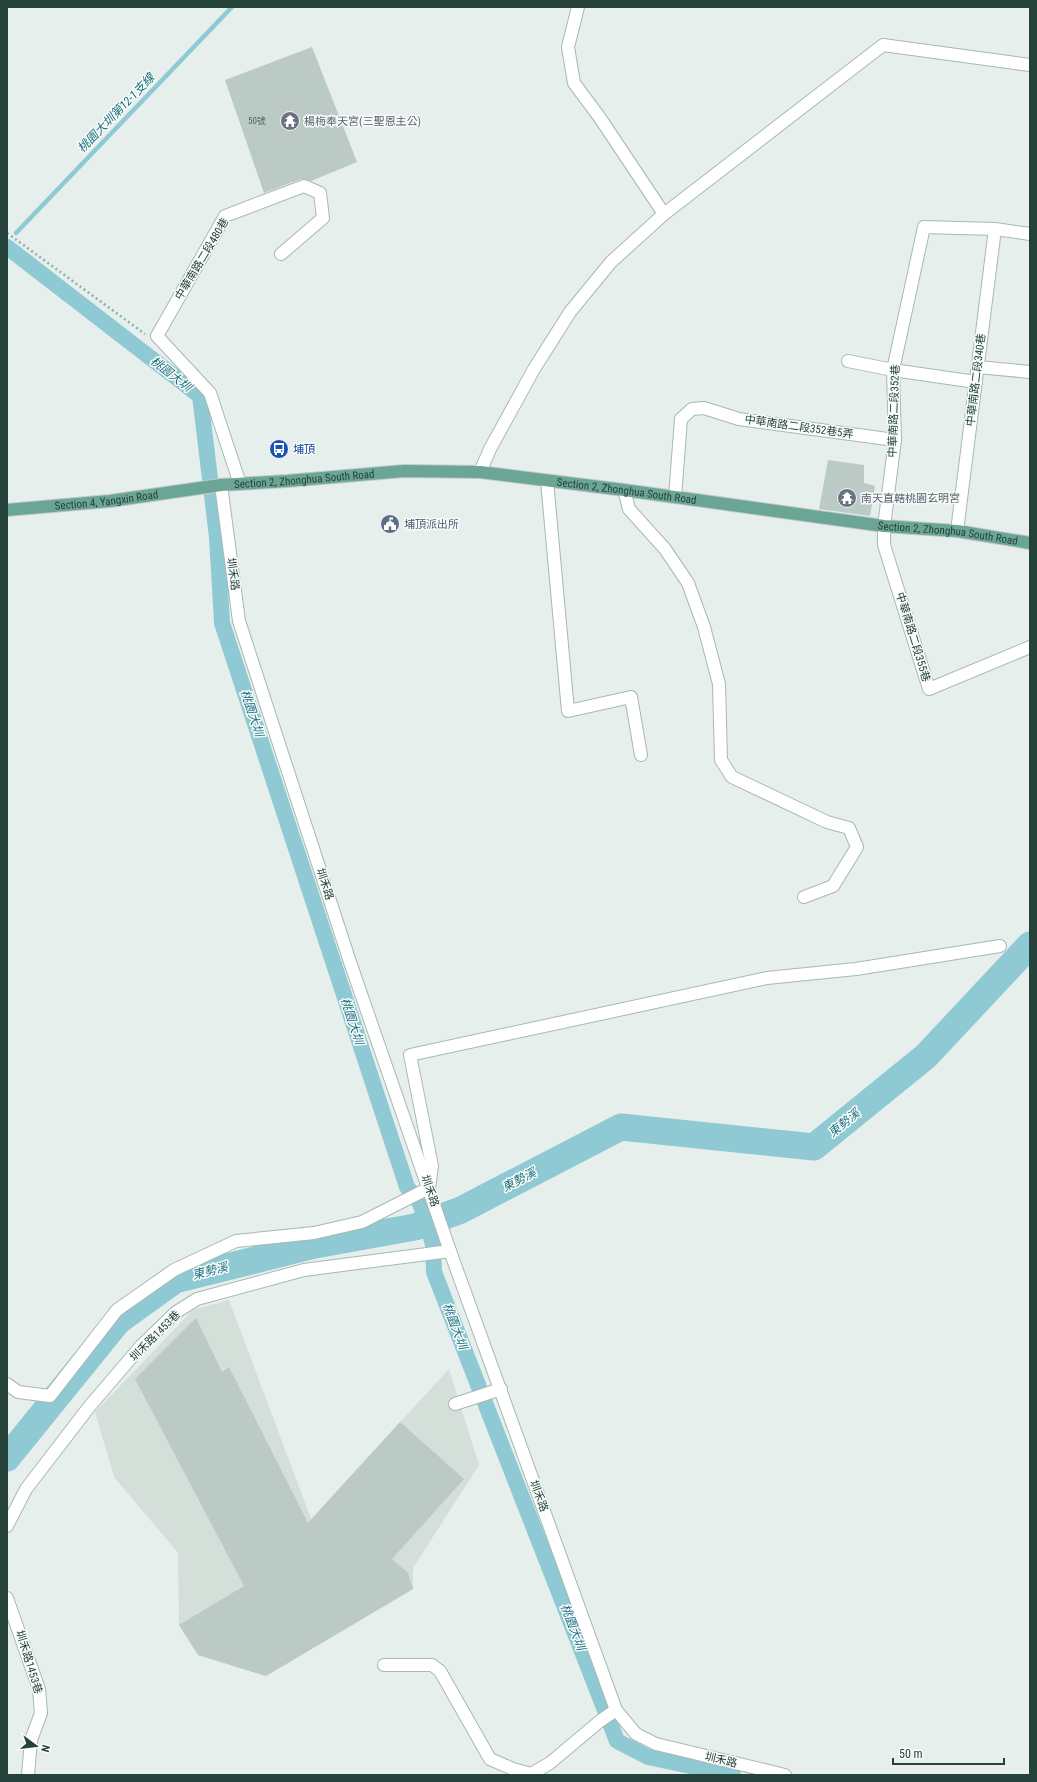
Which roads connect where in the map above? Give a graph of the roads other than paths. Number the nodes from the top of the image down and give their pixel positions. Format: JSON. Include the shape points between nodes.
{"nodes":[{"id":1,"x":578,"y":7,"type":"edge"},
{"id":2,"x":1030,"y":65,"type":"edge"},
{"id":3,"x":664,"y":214,"type":"junction"},
{"id":4,"x":995,"y":229,"type":"junction"},
{"id":5,"x":1030,"y":234,"type":"edge"},
{"id":6,"x":281,"y":254,"type":"dead end"},
{"id":7,"x":848,"y":361,"type":"dead end"},
{"id":8,"x":978,"y":367,"type":"junction"},
{"id":9,"x":893,"y":370,"type":"junction"},
{"id":10,"x":1030,"y":372,"type":"edge"},
{"id":11,"x":976,"y":382,"type":"junction"},
{"id":12,"x":895,"y":440,"type":"junction"},
{"id":13,"x":480,"y":472,"type":"junction"},
{"id":14,"x":547,"y":480,"type":"junction"},
{"id":15,"x":240,"y":484,"type":"junction"},
{"id":16,"x":221,"y":485,"type":"junction"},
{"id":17,"x":205,"y":487,"type":"joint"},
{"id":18,"x":624,"y":490,"type":"junction"},
{"id":19,"x":675,"y":497,"type":"junction"},
{"id":20,"x":7,"y":510,"type":"edge"},
{"id":21,"x":884,"y":526,"type":"junction"},
{"id":22,"x":957,"y":531,"type":"junction"},
{"id":23,"x":1030,"y":543,"type":"edge"},
{"id":24,"x":1030,"y":647,"type":"edge"},
{"id":25,"x":641,"y":755,"type":"dead end"},
{"id":26,"x":804,"y":897,"type":"dead end"},
{"id":27,"x":1000,"y":946,"type":"dead end"},
{"id":28,"x":427,"y":1192,"type":"junction"},
{"id":29,"x":446,"y":1248,"type":"junction"},
{"id":30,"x":7,"y":1384,"type":"edge"},
{"id":31,"x":500,"y":1390,"type":"junction"},
{"id":32,"x":455,"y":1404,"type":"dead end"},
{"id":33,"x":7,"y":1526,"type":"edge"},
{"id":34,"x":7,"y":1598,"type":"edge"},
{"id":35,"x":384,"y":1665,"type":"dead end"},
{"id":36,"x":616,"y":1710,"type":"junction"},
{"id":37,"x":28,"y":1775,"type":"edge"},
{"id":38,"x":786,"y":1775,"type":"edge"}],
"edges":[{"from":1,"to":3,"type":"street","via":[[568,47],[574,83]]},
{"from":2,"to":3,"type":"street","via":[[883,45]]},
{"from":3,"to":13,"type":"street","via":[[612,262],[570,312],[534,369]]},
{"from":4,"to":5,"type":"street"},
{"from":4,"to":8,"type":"street","name":"中華南路二段340巷"},
{"from":4,"to":9,"type":"street","name":"中華南路二段352巷","via":[[924,227]]},
{"from":6,"to":15,"type":"street","name":"中華南路二段480巷","via":[[323,218],[320,192],[304,186],[225,216],[157,336],[210,393]]},
{"from":7,"to":9,"type":"street"},
{"from":8,"to":10,"type":"street"},
{"from":8,"to":11,"type":"street","name":"中華南路二段340巷"},
{"from":9,"to":11,"type":"street"},
{"from":9,"to":12,"type":"street","name":"中華南路二段352巷"},
{"from":11,"to":22,"type":"street","name":"中華南路二段340巷"},
{"from":12,"to":19,"type":"street","name":"中華南路二段352巷5弄","via":[[739,419],[704,408],[692,409],[681,419]]},
{"from":12,"to":21,"type":"street","name":"中華南路二段352巷"},
{"from":13,"to":14,"type":"main road","name":"Section 2, Zhonghua South Road"},
{"from":13,"to":15,"type":"main road","name":"Section 2, Zhonghua South Road","via":[[404,471]]},
{"from":14,"to":18,"type":"main road","name":"Section 2, Zhonghua South Road"},
{"from":14,"to":25,"type":"street","via":[[568,710],[631,697]]},
{"from":15,"to":16,"type":"main road","name":"Section 2, Zhonghua South Road"},
{"from":16,"to":17,"type":"main road","name":"Section 2, Zhonghua South Road"},
{"from":16,"to":28,"type":"street","name":"圳禾路","via":[[240,621]]},
{"from":17,"to":20,"type":"main road","name":"Section 4, Yangxin Road","via":[[110,501]]},
{"from":18,"to":19,"type":"main road","name":"Section 2, Zhonghua South Road"},
{"from":18,"to":26,"type":"street","via":[[629,509],[665,549],[688,583],[704,628],[719,684],[721,760],[732,777],[827,822],[849,828],[857,848],[833,886]]},
{"from":19,"to":21,"type":"main road","name":"Section 2, Zhonghua South Road"},
{"from":21,"to":22,"type":"main road","name":"Section 2, Zhonghua South Road"},
{"from":21,"to":24,"type":"street","name":"中華南路二段355巷","via":[[884,545],[929,689]]},
{"from":22,"to":23,"type":"main road","name":"Section 2, Zhonghua South Road"},
{"from":27,"to":28,"type":"street","via":[[856,969],[767,978],[410,1055],[432,1166]]},
{"from":28,"to":29,"type":"street","name":"圳禾路"},
{"from":28,"to":30,"type":"street","via":[[362,1222],[314,1233],[236,1241],[174,1270],[117,1310],[50,1396],[18,1392]]},
{"from":29,"to":31,"type":"street","name":"圳禾路"},
{"from":29,"to":33,"type":"street","name":"圳禾路1453巷","via":[[424,1254],[304,1270],[197,1299],[175,1313],[141,1346],[89,1407],[26,1489]]},
{"from":31,"to":32,"type":"street"},
{"from":31,"to":36,"type":"street","name":"圳禾路"},
{"from":34,"to":37,"type":"street","name":"圳禾路1453巷","via":[[39,1689],[40,1713],[31,1740]]},
{"from":35,"to":36,"type":"street","via":[[432,1665],[440,1671],[490,1759],[531,1774],[550,1763]]},
{"from":36,"to":38,"type":"street","name":"圳禾路","via":[[636,1734],[656,1744]]}]}
